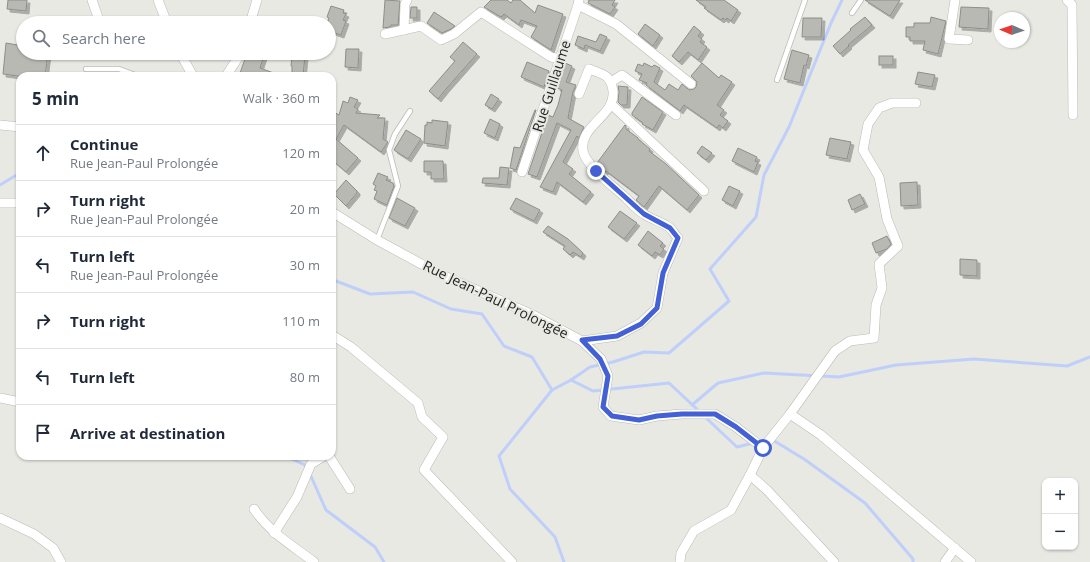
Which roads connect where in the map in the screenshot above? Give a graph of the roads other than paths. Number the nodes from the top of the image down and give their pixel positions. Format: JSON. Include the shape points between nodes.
{"nodes":[{"id":1,"x":92,"y":0,"type":"edge"},
{"id":2,"x":158,"y":0,"type":"edge"},
{"id":3,"x":257,"y":0,"type":"edge"},
{"id":4,"x":407,"y":0,"type":"edge"},
{"id":5,"x":805,"y":0,"type":"edge"},
{"id":6,"x":861,"y":0,"type":"edge"},
{"id":7,"x":955,"y":0,"type":"edge"},
{"id":8,"x":1067,"y":0,"type":"edge"},
{"id":9,"x":578,"y":2,"type":"edge"},
{"id":10,"x":852,"y":13,"type":"dead end"},
{"id":11,"x":98,"y":16,"type":"edge"},
{"id":12,"x":164,"y":16,"type":"edge"},
{"id":13,"x":252,"y":16,"type":"edge"},
{"id":14,"x":404,"y":30,"type":"junction"},
{"id":15,"x":385,"y":34,"type":"dead end"},
{"id":16,"x":968,"y":40,"type":"dead end"},
{"id":17,"x":560,"y":59,"type":"junction"},
{"id":18,"x":184,"y":60,"type":"edge"},
{"id":19,"x":236,"y":60,"type":"edge"},
{"id":20,"x":86,"y":69,"type":"dead end"},
{"id":21,"x":127,"y":72,"type":"edge"},
{"id":22,"x":191,"y":72,"type":"edge"},
{"id":23,"x":228,"y":72,"type":"edge"},
{"id":24,"x":777,"y":80,"type":"dead end"},
{"id":25,"x":611,"y":82,"type":"junction"},
{"id":26,"x":691,"y":84,"type":"dead end"},
{"id":27,"x":579,"y":94,"type":"dead end"},
{"id":28,"x":916,"y":103,"type":"dead end"},
{"id":29,"x":612,"y":105,"type":"junction"},
{"id":30,"x":410,"y":111,"type":"dead end"},
{"id":31,"x":676,"y":115,"type":"dead end"},
{"id":32,"x":1073,"y":115,"type":"dead end"},
{"id":33,"x":0,"y":125,"type":"edge"},
{"id":34,"x":16,"y":127,"type":"edge"},
{"id":35,"x":522,"y":172,"type":"dead end"},
{"id":36,"x":704,"y":191,"type":"dead end"},
{"id":37,"x":0,"y":203,"type":"edge"},
{"id":38,"x":16,"y":203,"type":"edge"},
{"id":39,"x":336,"y":214,"type":"edge"},
{"id":40,"x":377,"y":240,"type":"junction"},
{"id":41,"x":336,"y":338,"type":"edge"},
{"id":42,"x":582,"y":340,"type":"junction"},
{"id":43,"x":0,"y":398,"type":"edge"},
{"id":44,"x":16,"y":401,"type":"edge"},
{"id":45,"x":790,"y":414,"type":"junction"},
{"id":46,"x":763,"y":448,"type":"junction"},
{"id":47,"x":318,"y":460,"type":"edge"},
{"id":48,"x":332,"y":460,"type":"edge"},
{"id":49,"x":750,"y":475,"type":"junction"},
{"id":50,"x":350,"y":489,"type":"dead end"},
{"id":51,"x":254,"y":509,"type":"dead end"},
{"id":52,"x":0,"y":518,"type":"edge"},
{"id":53,"x":274,"y":533,"type":"junction"},
{"id":54,"x":955,"y":548,"type":"junction"},
{"id":55,"x":61,"y":562,"type":"edge"},
{"id":56,"x":314,"y":562,"type":"edge"},
{"id":57,"x":512,"y":562,"type":"edge"},
{"id":58,"x":680,"y":562,"type":"edge"},
{"id":59,"x":834,"y":562,"type":"edge"},
{"id":60,"x":945,"y":562,"type":"edge"},
{"id":61,"x":971,"y":562,"type":"edge"}],
"edges":[{"from":1,"to":11,"type":"street"},
{"from":2,"to":12,"type":"street"},
{"from":3,"to":13,"type":"street"},
{"from":4,"to":14,"type":"street"},
{"from":5,"to":24,"type":"lane"},
{"from":6,"to":10,"type":"lane"},
{"from":7,"to":16,"type":"street","via":[[949,39]]},
{"from":8,"to":32,"type":"street","via":[[1072,5]]},
{"from":9,"to":17,"type":"street","name":"Rue Guillaume"},
{"from":9,"to":26,"type":"street","via":[[616,24]]},
{"from":14,"to":15,"type":"street"},
{"from":14,"to":17,"type":"street","via":[[421,26],[441,40],[454,34],[481,12],[551,57]]},
{"from":17,"to":35,"type":"street","name":"Rue Guillaume"},
{"from":18,"to":22,"type":"street"},
{"from":19,"to":23,"type":"street"},
{"from":20,"to":21,"type":"lane","via":[[119,69]]},
{"from":25,"to":27,"type":"street","via":[[609,77],[589,69]]},
{"from":25,"to":29,"type":"street","via":[[614,96]]},
{"from":25,"to":31,"type":"street","via":[[622,75]]},
{"from":28,"to":45,"type":"street","via":[[892,103],[879,108],[868,124],[863,150],[879,178],[887,219],[898,246],[879,264],[882,288],[876,305],[874,338],[850,341],[834,351]]},
{"from":29,"to":36,"type":"street"},
{"from":29,"to":42,"type":"street","via":[[584,139],[585,157],[596,171],[644,214],[670,228],[678,238],[663,273],[657,308],[641,324],[617,336]]},
{"from":30,"to":40,"type":"lane","via":[[389,150],[398,186]]},
{"from":33,"to":34,"type":"street"},
{"from":37,"to":38,"type":"street"},
{"from":39,"to":40,"type":"street","name":"Rue Jean-Paul Prolongée"},
{"from":40,"to":42,"type":"street","name":"Rue Jean-Paul Prolongée","via":[[438,273],[531,314]]},
{"from":41,"to":57,"type":"street","via":[[418,403],[422,417],[443,436],[424,470]]},
{"from":42,"to":46,"type":"street","name":"Rue Jean-Paul Prolongée","via":[[600,359],[608,376],[603,407],[612,416],[639,420],[682,414],[715,414]]},
{"from":43,"to":44,"type":"street"},
{"from":45,"to":46,"type":"street"},
{"from":45,"to":54,"type":"street","via":[[821,435]]},
{"from":46,"to":49,"type":"street"},
{"from":47,"to":53,"type":"street","via":[[311,464],[297,497]]},
{"from":48,"to":50,"type":"street"},
{"from":49,"to":58,"type":"street","via":[[731,510],[694,531],[681,553]]},
{"from":49,"to":59,"type":"street"},
{"from":51,"to":53,"type":"street"},
{"from":52,"to":55,"type":"street","via":[[34,534],[53,548]]},
{"from":53,"to":56,"type":"street"},
{"from":54,"to":60,"type":"street"},
{"from":54,"to":61,"type":"street"}]}
